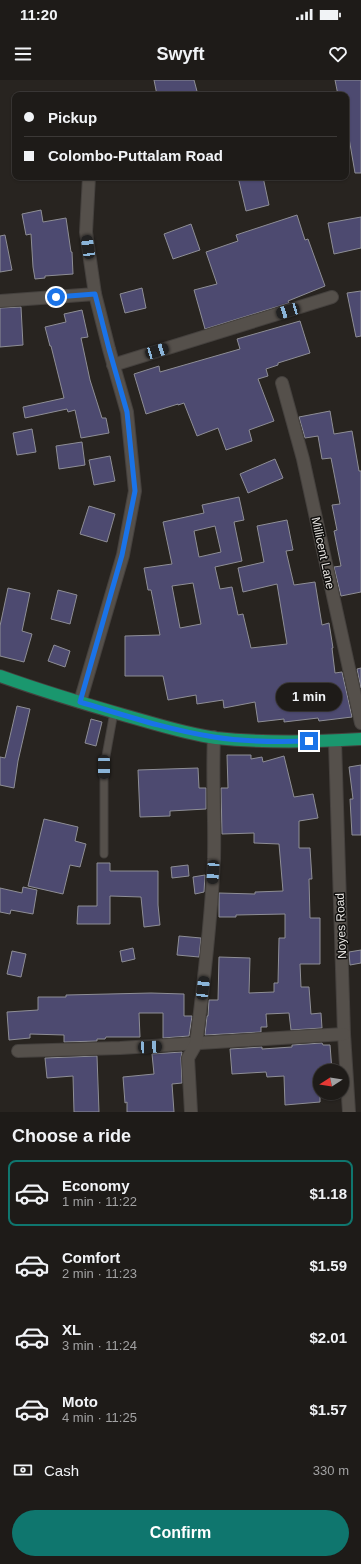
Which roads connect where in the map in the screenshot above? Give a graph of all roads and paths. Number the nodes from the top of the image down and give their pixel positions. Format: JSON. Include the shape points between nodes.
{"nodes":[{"id":1,"x":89,"y":180,"type":"edge"},
{"id":2,"x":95,"y":294,"type":"junction"},
{"id":3,"x":332,"y":297,"type":"dead end"},
{"id":4,"x":0,"y":301,"type":"edge"},
{"id":5,"x":114,"y":365,"type":"junction"},
{"id":6,"x":282,"y":383,"type":"dead end"},
{"id":7,"x":0,"y":676,"type":"edge"},
{"id":8,"x":80,"y":702,"type":"junction"},
{"id":9,"x":114,"y":712,"type":"junction"},
{"id":10,"x":361,"y":723,"type":"edge"},
{"id":11,"x":214,"y":737,"type":"junction"},
{"id":12,"x":361,"y":740,"type":"edge"},
{"id":13,"x":335,"y":741,"type":"junction"},
{"id":14,"x":104,"y":854,"type":"dead end"},
{"id":15,"x":344,"y":1034,"type":"junction"},
{"id":16,"x":196,"y":1044,"type":"junction"},
{"id":17,"x":18,"y":1051,"type":"dead end"},
{"id":18,"x":191,"y":1112,"type":"edge"},
{"id":19,"x":349,"y":1112,"type":"edge"}],
"edges":[{"from":1,"to":2,"type":"street","via":[[86,232]]},
{"from":2,"to":4,"type":"street"},
{"from":2,"to":5,"type":"street"},
{"from":3,"to":5,"type":"street"},
{"from":5,"to":8,"type":"street","via":[[127,412],[135,491],[122,555]]},
{"from":6,"to":10,"type":"street","name":"Millicent Lane","via":[[303,459]]},
{"from":7,"to":8,"type":"highway"},
{"from":8,"to":9,"type":"highway"},
{"from":9,"to":11,"type":"highway"},
{"from":9,"to":14,"type":"lane","via":[[104,767]]},
{"from":11,"to":13,"type":"highway","via":[[266,741]]},
{"from":11,"to":16,"type":"street","via":[[213,865],[208,946]]},
{"from":12,"to":13,"type":"highway"},
{"from":13,"to":15,"type":"street","name":"Noyes Road"},
{"from":15,"to":16,"type":"street"},
{"from":15,"to":19,"type":"street","name":"Noyes Road"},
{"from":16,"to":17,"type":"street"},
{"from":16,"to":18,"type":"street","via":[[188,1058]]}]}
